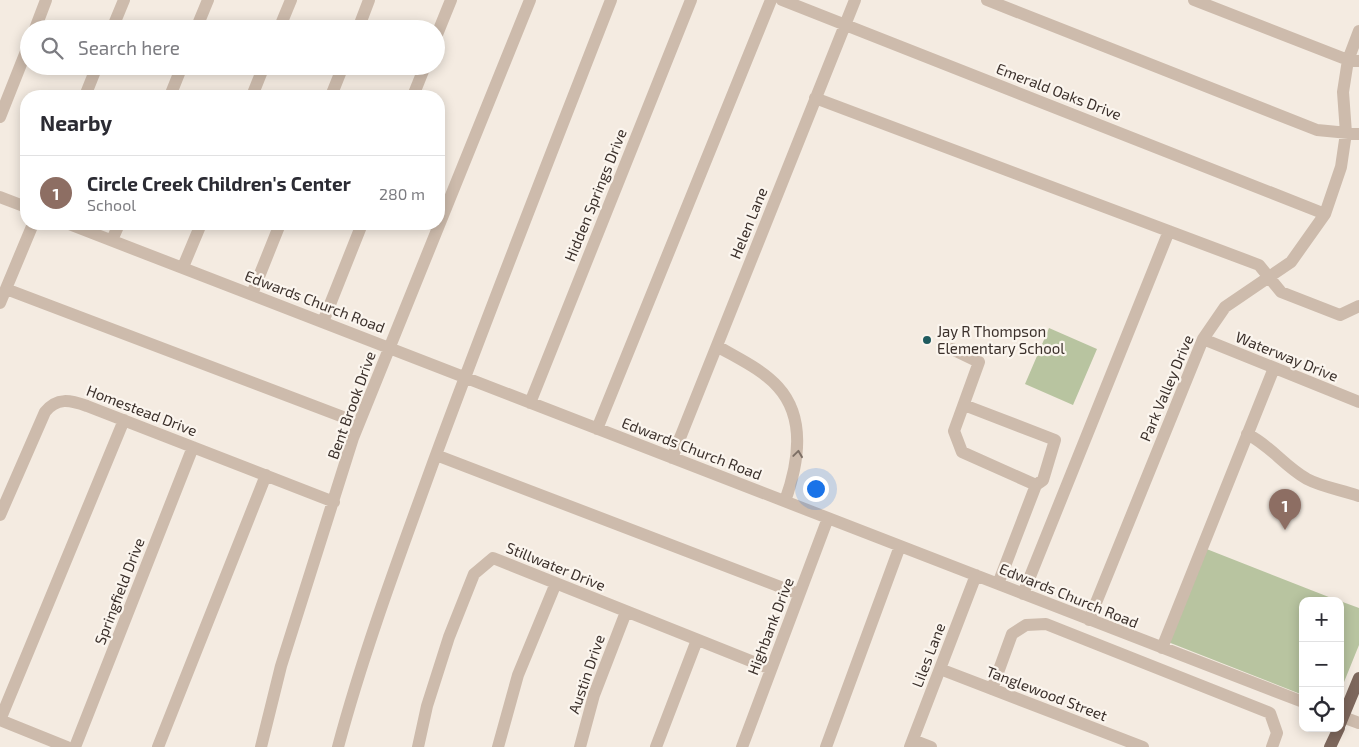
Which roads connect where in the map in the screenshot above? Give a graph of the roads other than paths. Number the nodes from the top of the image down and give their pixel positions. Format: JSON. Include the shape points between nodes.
{"nodes":[{"id":1,"x":46,"y":0,"type":"edge"},
{"id":2,"x":124,"y":0,"type":"edge"},
{"id":3,"x":208,"y":0,"type":"edge"},
{"id":4,"x":291,"y":0,"type":"edge"},
{"id":5,"x":369,"y":0,"type":"edge"},
{"id":6,"x":451,"y":0,"type":"edge"},
{"id":7,"x":530,"y":0,"type":"edge"},
{"id":8,"x":611,"y":0,"type":"edge"},
{"id":9,"x":691,"y":0,"type":"edge"},
{"id":10,"x":771,"y":0,"type":"edge"},
{"id":11,"x":782,"y":0,"type":"edge"},
{"id":12,"x":855,"y":0,"type":"edge"},
{"id":13,"x":987,"y":0,"type":"edge"},
{"id":14,"x":1194,"y":0,"type":"edge"},
{"id":15,"x":38,"y":20,"type":"edge"},
{"id":16,"x":116,"y":20,"type":"edge"},
{"id":17,"x":200,"y":20,"type":"edge"},
{"id":18,"x":283,"y":20,"type":"edge"},
{"id":19,"x":361,"y":20,"type":"edge"},
{"id":20,"x":443,"y":20,"type":"edge"},
{"id":21,"x":845,"y":25,"type":"junction"},
{"id":22,"x":1359,"y":31,"type":"edge"},
{"id":23,"x":1354,"y":61,"type":"edge"},
{"id":24,"x":20,"y":67,"type":"edge"},
{"id":25,"x":93,"y":75,"type":"edge"},
{"id":26,"x":178,"y":75,"type":"edge"},
{"id":27,"x":260,"y":75,"type":"edge"},
{"id":28,"x":339,"y":75,"type":"edge"},
{"id":29,"x":421,"y":75,"type":"edge"},
{"id":30,"x":87,"y":90,"type":"edge"},
{"id":31,"x":172,"y":90,"type":"edge"},
{"id":32,"x":254,"y":90,"type":"edge"},
{"id":33,"x":333,"y":90,"type":"edge"},
{"id":34,"x":415,"y":90,"type":"edge"},
{"id":35,"x":815,"y":98,"type":"junction"},
{"id":36,"x":0,"y":117,"type":"edge"},
{"id":37,"x":1346,"y":133,"type":"junction"},
{"id":38,"x":1359,"y":134,"type":"edge"},
{"id":39,"x":0,"y":197,"type":"edge"},
{"id":40,"x":20,"y":205,"type":"edge"},
{"id":41,"x":445,"y":211,"type":"edge"},
{"id":42,"x":1325,"y":214,"type":"junction"},
{"id":43,"x":30,"y":230,"type":"edge"},
{"id":44,"x":85,"y":230,"type":"edge"},
{"id":45,"x":116,"y":230,"type":"edge"},
{"id":46,"x":198,"y":230,"type":"edge"},
{"id":47,"x":278,"y":230,"type":"edge"},
{"id":48,"x":360,"y":230,"type":"edge"},
{"id":49,"x":437,"y":230,"type":"edge"},
{"id":50,"x":1169,"y":231,"type":"junction"},
{"id":51,"x":112,"y":240,"type":"junction"},
{"id":52,"x":183,"y":267,"type":"junction"},
{"id":53,"x":1270,"y":278,"type":"junction"},
{"id":54,"x":6,"y":289,"type":"junction"},
{"id":55,"x":252,"y":294,"type":"junction"},
{"id":56,"x":0,"y":303,"type":"edge"},
{"id":57,"x":1359,"y":306,"type":"edge"},
{"id":58,"x":323,"y":322,"type":"junction"},
{"id":59,"x":1203,"y":339,"type":"junction"},
{"id":60,"x":717,"y":346,"type":"junction"},
{"id":61,"x":390,"y":348,"type":"junction"},
{"id":62,"x":952,"y":349,"type":"dead end"},
{"id":63,"x":1274,"y":368,"type":"junction"},
{"id":64,"x":465,"y":377,"type":"junction"},
{"id":65,"x":1359,"y":402,"type":"edge"},
{"id":66,"x":530,"y":403,"type":"junction"},
{"id":67,"x":964,"y":405,"type":"junction"},
{"id":68,"x":124,"y":420,"type":"junction"},
{"id":69,"x":360,"y":423,"type":"junction"},
{"id":70,"x":597,"y":429,"type":"junction"},
{"id":71,"x":1247,"y":434,"type":"junction"},
{"id":72,"x":193,"y":447,"type":"junction"},
{"id":73,"x":436,"y":455,"type":"junction"},
{"id":74,"x":672,"y":458,"type":"junction"},
{"id":75,"x":266,"y":475,"type":"junction"},
{"id":76,"x":1036,"y":485,"type":"junction"},
{"id":77,"x":1359,"y":496,"type":"edge"},
{"id":78,"x":785,"y":501,"type":"junction"},
{"id":79,"x":334,"y":502,"type":"junction"},
{"id":80,"x":0,"y":515,"type":"edge"},
{"id":81,"x":828,"y":518,"type":"junction"},
{"id":82,"x":900,"y":546,"type":"junction"},
{"id":83,"x":976,"y":575,"type":"junction"},
{"id":84,"x":556,"y":583,"type":"junction"},
{"id":85,"x":998,"y":584,"type":"junction"},
{"id":86,"x":799,"y":594,"type":"junction"},
{"id":87,"x":1023,"y":594,"type":"junction"},
{"id":88,"x":626,"y":612,"type":"junction"},
{"id":89,"x":1089,"y":620,"type":"junction"},
{"id":90,"x":697,"y":640,"type":"junction"},
{"id":91,"x":1162,"y":648,"type":"junction"},
{"id":92,"x":771,"y":669,"type":"junction"},
{"id":93,"x":940,"y":669,"type":"junction"},
{"id":94,"x":1359,"y":678,"type":"edge"},
{"id":95,"x":992,"y":689,"type":"junction"},
{"id":96,"x":1299,"y":700,"type":"edge"},
{"id":97,"x":1344,"y":714,"type":"edge"},
{"id":98,"x":0,"y":720,"type":"edge"},
{"id":99,"x":1344,"y":721,"type":"edge"},
{"id":100,"x":1359,"y":723,"type":"edge"},
{"id":101,"x":1336,"y":732,"type":"edge"},
{"id":102,"x":912,"y":743,"type":"edge"},
{"id":103,"x":67,"y":747,"type":"edge"},
{"id":104,"x":75,"y":747,"type":"edge"},
{"id":105,"x":158,"y":747,"type":"edge"},
{"id":106,"x":261,"y":747,"type":"edge"},
{"id":107,"x":338,"y":747,"type":"edge"},
{"id":108,"x":418,"y":747,"type":"edge"},
{"id":109,"x":498,"y":747,"type":"edge"},
{"id":110,"x":580,"y":747,"type":"edge"},
{"id":111,"x":656,"y":747,"type":"edge"},
{"id":112,"x":742,"y":747,"type":"edge"},
{"id":113,"x":826,"y":747,"type":"edge"},
{"id":114,"x":931,"y":747,"type":"edge"},
{"id":115,"x":1143,"y":747,"type":"edge"},
{"id":116,"x":1272,"y":747,"type":"edge"},
{"id":117,"x":1330,"y":747,"type":"edge"}],
"edges":[{"from":1,"to":15,"type":"street"},
{"from":2,"to":16,"type":"street"},
{"from":3,"to":17,"type":"street"},
{"from":4,"to":18,"type":"street"},
{"from":5,"to":19,"type":"street"},
{"from":6,"to":20,"type":"street"},
{"from":7,"to":41,"type":"street","name":"Bent Brook Drive"},
{"from":8,"to":64,"type":"street"},
{"from":9,"to":66,"type":"street","name":"Hidden Springs Drive"},
{"from":10,"to":70,"type":"street"},
{"from":11,"to":21,"type":"street","name":"Emerald Oaks Drive"},
{"from":12,"to":21,"type":"street","name":"Helen Lane"},
{"from":13,"to":37,"type":"street","via":[[1317,130]]},
{"from":14,"to":23,"type":"street"},
{"from":21,"to":35,"type":"street","name":"Helen Lane"},
{"from":21,"to":42,"type":"street","name":"Emerald Oaks Drive"},
{"from":22,"to":23,"type":"street","name":"Park Valley Drive"},
{"from":23,"to":37,"type":"street","name":"Park Valley Drive","via":[[1343,92]]},
{"from":24,"to":36,"type":"street"},
{"from":25,"to":30,"type":"street"},
{"from":26,"to":31,"type":"street"},
{"from":27,"to":32,"type":"street"},
{"from":28,"to":33,"type":"street"},
{"from":29,"to":34,"type":"street"},
{"from":35,"to":50,"type":"street"},
{"from":35,"to":60,"type":"street","name":"Helen Lane"},
{"from":37,"to":38,"type":"street"},
{"from":37,"to":42,"type":"street","name":"Park Valley Drive","via":[[1341,167]]},
{"from":39,"to":40,"type":"street"},
{"from":42,"to":53,"type":"street","name":"Park Valley Drive","via":[[1291,262]]},
{"from":43,"to":54,"type":"street"},
{"from":44,"to":51,"type":"street","name":"Edwards Church Road"},
{"from":45,"to":51,"type":"street"},
{"from":46,"to":52,"type":"street"},
{"from":47,"to":55,"type":"street"},
{"from":48,"to":58,"type":"street"},
{"from":49,"to":61,"type":"street","name":"Bent Brook Drive"},
{"from":50,"to":53,"type":"street","via":[[1259,265]]},
{"from":50,"to":87,"type":"street"},
{"from":51,"to":52,"type":"street","name":"Edwards Church Road"},
{"from":52,"to":55,"type":"street","name":"Edwards Church Road"},
{"from":53,"to":57,"type":"street","via":[[1281,292],[1340,315]]},
{"from":53,"to":59,"type":"street","name":"Park Valley Drive","via":[[1225,307]]},
{"from":54,"to":56,"type":"street"},
{"from":54,"to":69,"type":"street"},
{"from":55,"to":58,"type":"street","name":"Edwards Church Road"},
{"from":58,"to":61,"type":"street","name":"Edwards Church Road"},
{"from":59,"to":63,"type":"street","name":"Waterway Drive"},
{"from":59,"to":89,"type":"street","name":"Park Valley Drive"},
{"from":60,"to":74,"type":"street","name":"Helen Lane"},
{"from":78,"to":60,"type":"street","one_way":true,"via":[[795,475],[799,446],[792,409],[779,387],[762,372]]},
{"from":61,"to":64,"type":"street","name":"Edwards Church Road"},
{"from":61,"to":69,"type":"street","name":"Bent Brook Drive"},
{"from":62,"to":67,"type":"street","via":[[979,362]]},
{"from":63,"to":65,"type":"street","name":"Waterway Drive"},
{"from":63,"to":71,"type":"street"},
{"from":64,"to":66,"type":"street","name":"Edwards Church Road"},
{"from":64,"to":73,"type":"street"},
{"from":66,"to":70,"type":"street","name":"Edwards Church Road"},
{"from":67,"to":76,"type":"street","via":[[954,431],[962,452]]},
{"from":67,"to":76,"type":"street","via":[[1055,440],[1043,480]]},
{"from":68,"to":72,"type":"street","name":"Homestead Drive"},
{"from":68,"to":80,"type":"street","name":"Homestead Drive","via":[[70,400],[52,404],[37,427]]},
{"from":68,"to":98,"type":"street"},
{"from":69,"to":79,"type":"street","name":"Bent Brook Drive"},
{"from":70,"to":74,"type":"street","name":"Edwards Church Road"},
{"from":71,"to":77,"type":"street","via":[[1262,441],[1307,479]]},
{"from":71,"to":91,"type":"street"},
{"from":72,"to":75,"type":"street","name":"Homestead Drive"},
{"from":72,"to":104,"type":"street","name":"Springfield Drive"},
{"from":73,"to":86,"type":"street"},
{"from":73,"to":107,"type":"street","via":[[378,614]]},
{"from":74,"to":78,"type":"street","name":"Edwards Church Road"},
{"from":75,"to":79,"type":"street","name":"Homestead Drive"},
{"from":75,"to":105,"type":"street"},
{"from":76,"to":85,"type":"street"},
{"from":78,"to":81,"type":"street","name":"Edwards Church Road"},
{"from":79,"to":106,"type":"street","name":"Bent Brook Drive","via":[[281,666]]},
{"from":81,"to":82,"type":"street","name":"Edwards Church Road"},
{"from":81,"to":86,"type":"street","name":"Highbank Drive"},
{"from":82,"to":83,"type":"street","name":"Edwards Church Road"},
{"from":82,"to":113,"type":"street"},
{"from":83,"to":85,"type":"street","name":"Edwards Church Road"},
{"from":83,"to":93,"type":"street","name":"Liles Lane"},
{"from":84,"to":88,"type":"street","name":"Stillwater Drive"},
{"from":84,"to":108,"type":"street","name":"Stillwater Drive","via":[[493,558],[478,570],[449,637]]},
{"from":84,"to":109,"type":"street","via":[[518,675]]},
{"from":85,"to":87,"type":"street","name":"Edwards Church Road"},
{"from":86,"to":92,"type":"street","name":"Highbank Drive"},
{"from":87,"to":89,"type":"street","name":"Edwards Church Road"},
{"from":88,"to":90,"type":"street","name":"Stillwater Drive"},
{"from":88,"to":110,"type":"street","name":"Austin Drive","via":[[594,695]]},
{"from":89,"to":91,"type":"street","name":"Edwards Church Road"},
{"from":90,"to":92,"type":"street","name":"Stillwater Drive"},
{"from":90,"to":111,"type":"street"},
{"from":91,"to":96,"type":"street","name":"Edwards Church Road"},
{"from":92,"to":112,"type":"street","name":"Highbank Drive"},
{"from":93,"to":95,"type":"street","name":"Tanglewood Street"},
{"from":93,"to":102,"type":"street","name":"Liles Lane"},
{"from":94,"to":97,"type":"main road"},
{"from":95,"to":115,"type":"street","name":"Tanglewood Street"},
{"from":95,"to":116,"type":"street","via":[[1012,634],[1026,625],[1046,624],[1270,713],[1277,733]]},
{"from":98,"to":103,"type":"street"},
{"from":99,"to":100,"type":"street"},
{"from":101,"to":117,"type":"main road"},
{"from":102,"to":114,"type":"street"}]}
